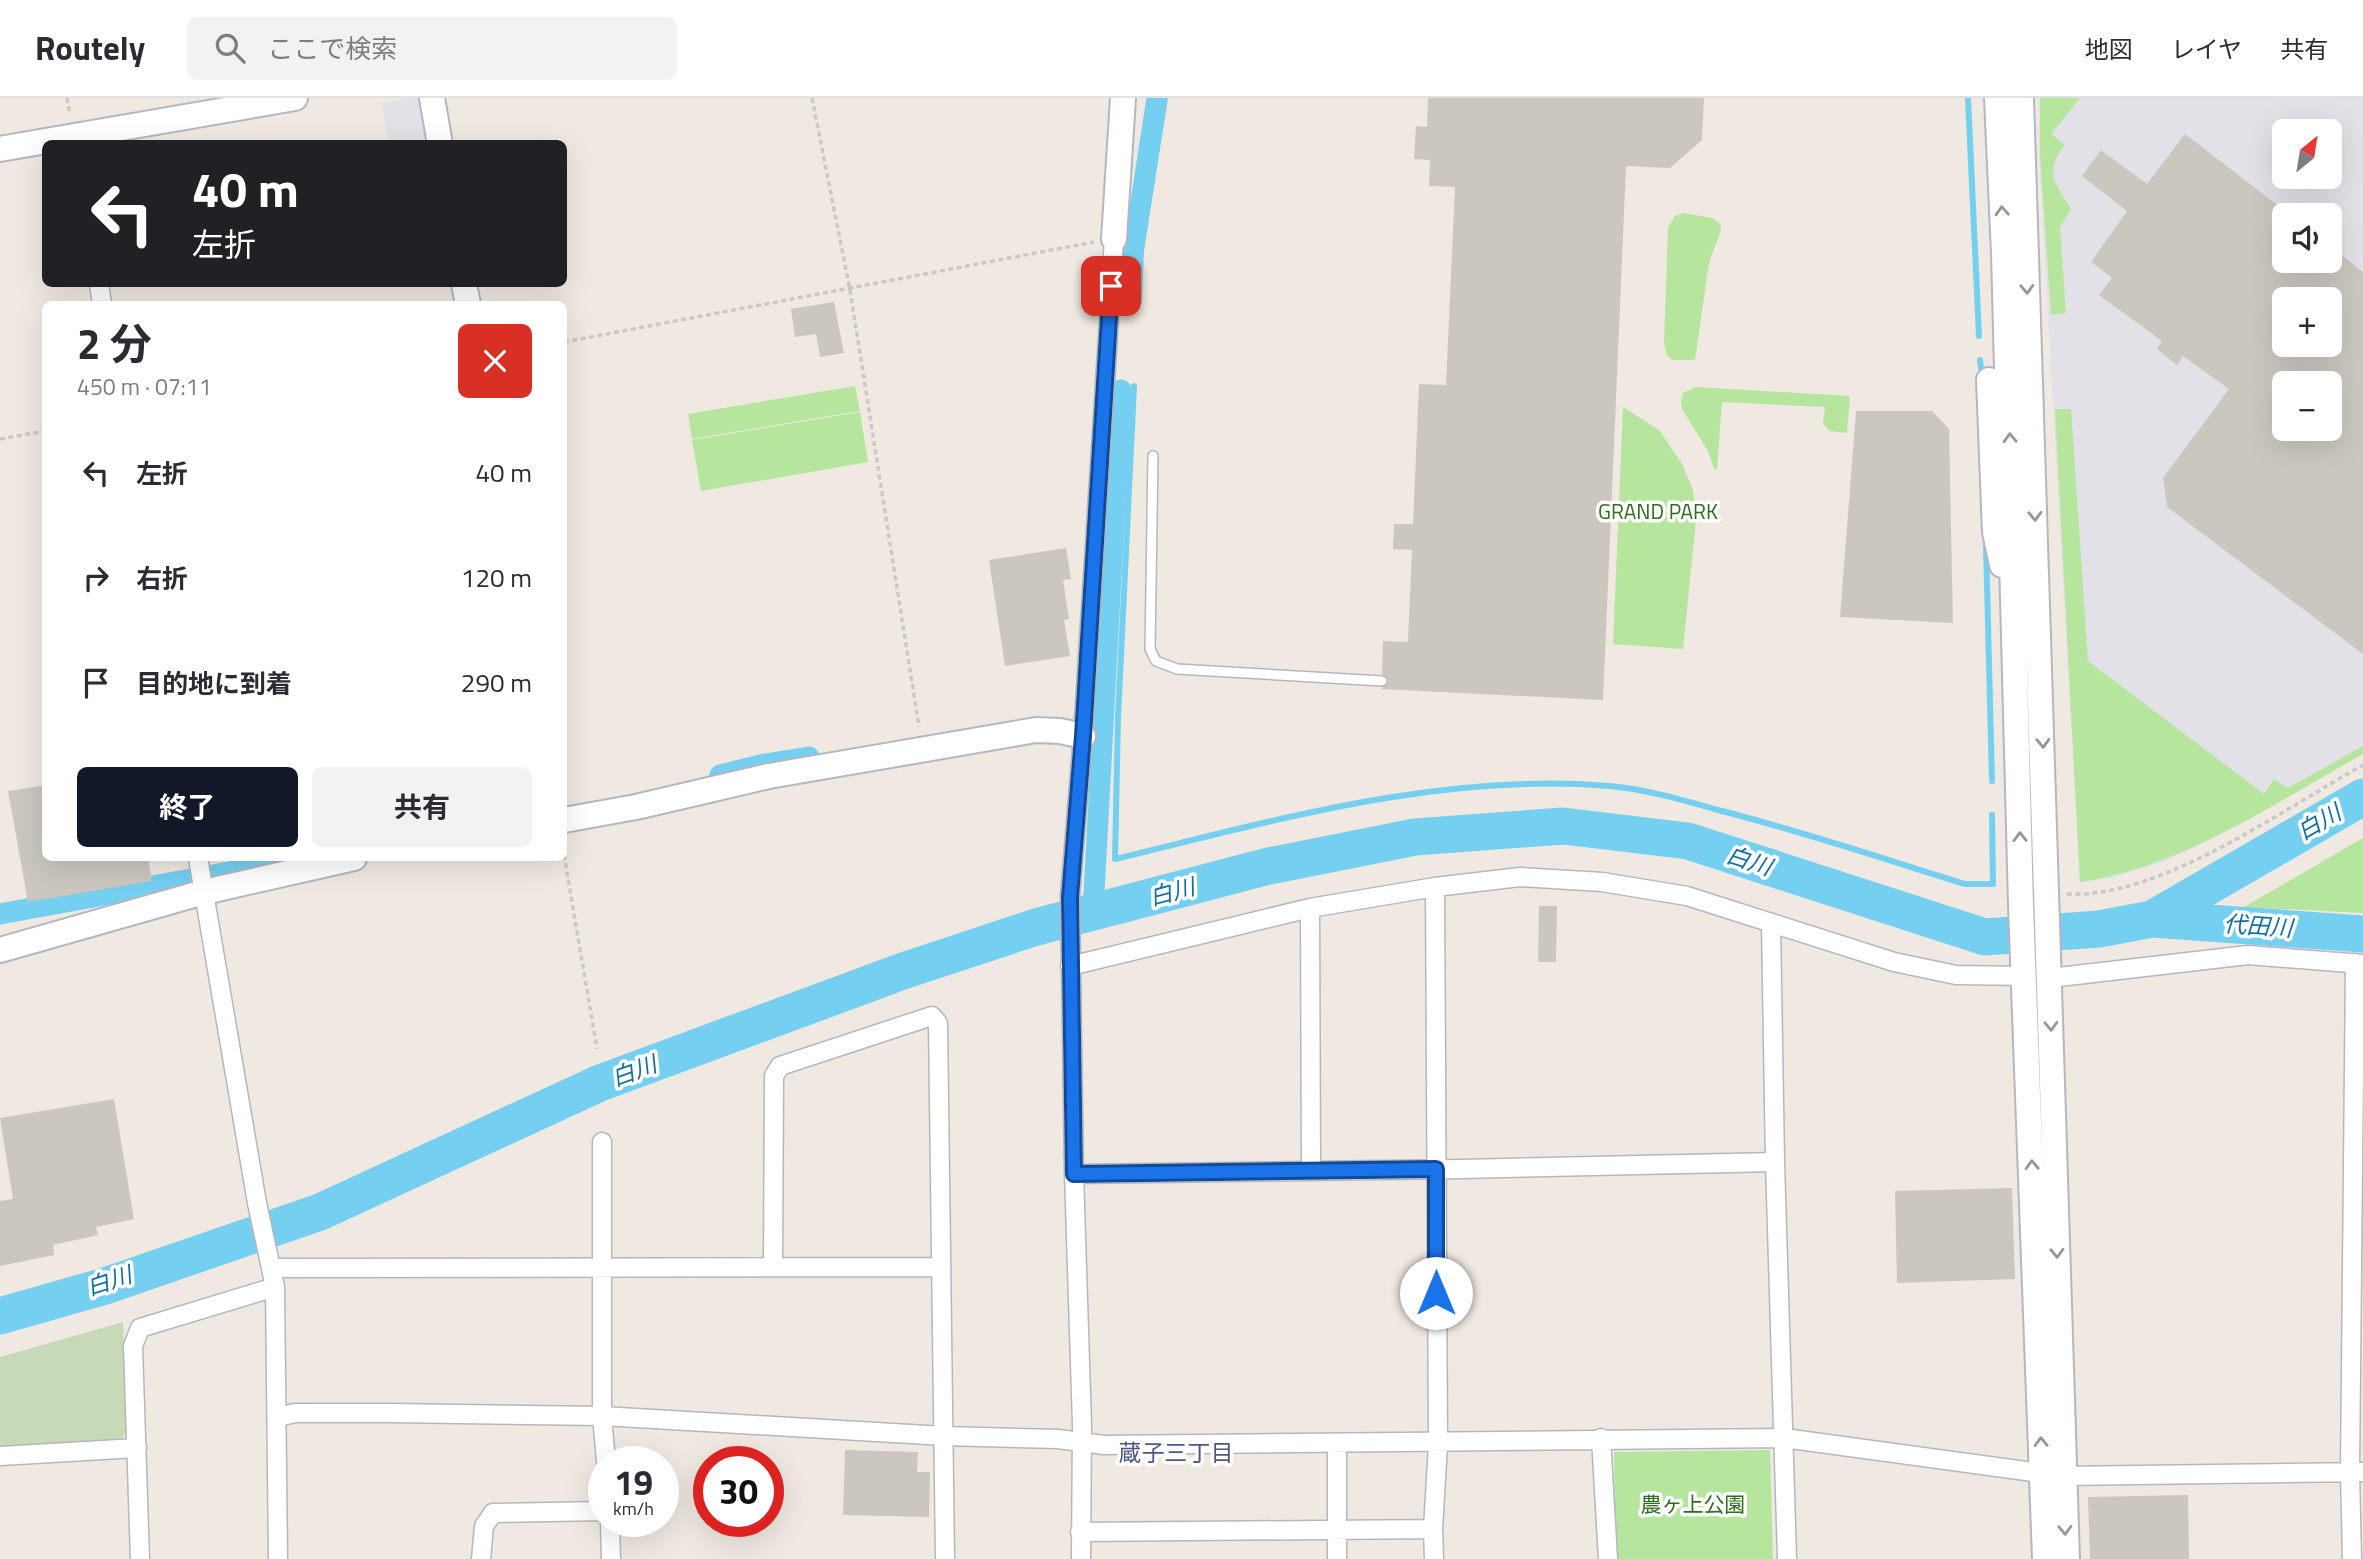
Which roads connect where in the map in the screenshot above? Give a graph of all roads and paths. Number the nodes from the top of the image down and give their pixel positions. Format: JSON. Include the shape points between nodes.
{"nodes":[{"id":1,"x":295,"y":98,"type":"edge"},
{"id":2,"x":432,"y":98,"type":"edge"},
{"id":3,"x":812,"y":98,"type":"edge"},
{"id":4,"x":1123,"y":98,"type":"edge"},
{"id":5,"x":1997,"y":98,"type":"edge"},
{"id":6,"x":2021,"y":98,"type":"edge"},
{"id":7,"x":74,"y":140,"type":"edge"},
{"id":8,"x":439,"y":140,"type":"edge"},
{"id":9,"x":42,"y":144,"type":"edge"},
{"id":10,"x":0,"y":149,"type":"edge"},
{"id":11,"x":1114,"y":239,"type":"junction"},
{"id":12,"x":850,"y":290,"type":"junction"},
{"id":13,"x":567,"y":341,"type":"edge"},
{"id":14,"x":1989,"y":380,"type":"dead end"},
{"id":15,"x":42,"y":432,"type":"edge"},
{"id":16,"x":0,"y":439,"type":"edge"},
{"id":17,"x":1153,"y":456,"type":"dead end"},
{"id":18,"x":2015,"y":635,"type":"junction"},
{"id":19,"x":1382,"y":681,"type":"dead end"},
{"id":20,"x":1083,"y":736,"type":"junction"},
{"id":21,"x":923,"y":750,"type":"junction"},
{"id":22,"x":2363,"y":765,"type":"edge"},
{"id":23,"x":567,"y":819,"type":"edge"},
{"id":24,"x":328,"y":861,"type":"edge"},
{"id":25,"x":565,"y":861,"type":"edge"},
{"id":26,"x":201,"y":876,"type":"edge"},
{"id":27,"x":1435,"y":887,"type":"junction"},
{"id":28,"x":2048,"y":897,"type":"junction"},
{"id":29,"x":1310,"y":908,"type":"junction"},
{"id":30,"x":1771,"y":923,"type":"junction"},
{"id":31,"x":0,"y":950,"type":"edge"},
{"id":32,"x":2359,"y":964,"type":"edge"},
{"id":33,"x":1070,"y":966,"type":"junction"},
{"id":34,"x":2037,"y":968,"type":"junction"},
{"id":35,"x":597,"y":1049,"type":"dead end"},
{"id":36,"x":602,"y":1142,"type":"dead end"},
{"id":37,"x":1775,"y":1161,"type":"junction"},
{"id":38,"x":1311,"y":1169,"type":"junction"},
{"id":39,"x":1436,"y":1169,"type":"junction"},
{"id":40,"x":1074,"y":1174,"type":"junction"},
{"id":41,"x":2358,"y":1207,"type":"edge"},
{"id":42,"x":773,"y":1265,"type":"junction"},
{"id":43,"x":940,"y":1267,"type":"junction"},
{"id":44,"x":271,"y":1268,"type":"junction"},
{"id":45,"x":604,"y":1268,"type":"junction"},
{"id":46,"x":275,"y":1287,"type":"junction"},
{"id":47,"x":603,"y":1416,"type":"junction"},
{"id":48,"x":278,"y":1417,"type":"junction"},
{"id":49,"x":944,"y":1436,"type":"junction"},
{"id":50,"x":1601,"y":1438,"type":"junction"},
{"id":51,"x":1784,"y":1438,"type":"junction"},
{"id":52,"x":1337,"y":1443,"type":"junction"},
{"id":53,"x":1081,"y":1444,"type":"junction"},
{"id":54,"x":1438,"y":1444,"type":"junction"},
{"id":55,"x":605,"y":1446,"type":"edge"},
{"id":56,"x":137,"y":1448,"type":"junction"},
{"id":57,"x":0,"y":1456,"type":"edge"},
{"id":58,"x":2356,"y":1472,"type":"edge"},
{"id":59,"x":2053,"y":1474,"type":"junction"},
{"id":60,"x":588,"y":1511,"type":"edge"},
{"id":61,"x":1336,"y":1529,"type":"junction"},
{"id":62,"x":1433,"y":1529,"type":"junction"},
{"id":63,"x":1080,"y":1532,"type":"junction"},
{"id":64,"x":610,"y":1537,"type":"edge"},
{"id":65,"x":140,"y":1559,"type":"edge"},
{"id":66,"x":278,"y":1559,"type":"edge"},
{"id":67,"x":481,"y":1559,"type":"edge"},
{"id":68,"x":611,"y":1559,"type":"edge"},
{"id":69,"x":945,"y":1559,"type":"edge"},
{"id":70,"x":1081,"y":1559,"type":"edge"},
{"id":71,"x":1336,"y":1559,"type":"edge"},
{"id":72,"x":1434,"y":1559,"type":"edge"},
{"id":73,"x":1608,"y":1559,"type":"edge"},
{"id":74,"x":1787,"y":1559,"type":"edge"},
{"id":75,"x":2045,"y":1559,"type":"edge"},
{"id":76,"x":2067,"y":1559,"type":"edge"},
{"id":77,"x":2352,"y":1559,"type":"edge"}],
"edges":[{"from":1,"to":7,"type":"street"},
{"from":2,"to":8,"type":"street"},
{"from":3,"to":12,"type":"path"},
{"from":4,"to":11,"type":"street"},
{"from":18,"to":5,"type":"street","one_way":true},
{"from":6,"to":28,"type":"street","one_way":true},
{"from":9,"to":10,"type":"street"},
{"from":11,"to":12,"type":"path"},
{"from":11,"to":20,"type":"street"},
{"from":12,"to":13,"type":"path"},
{"from":12,"to":21,"type":"path"},
{"from":14,"to":18,"type":"street","via":[[1996,532]]},
{"from":15,"to":16,"type":"path"},
{"from":17,"to":19,"type":"lane","via":[[1150,649],[1156,661],[1177,669]]},
{"from":34,"to":18,"type":"street","one_way":true,"via":[[2021,905]]},
{"from":20,"to":21,"type":"street","via":[[1036,730]]},
{"from":20,"to":33,"type":"street","via":[[1070,897]]},
{"from":21,"to":23,"type":"street","via":[[769,776]]},
{"from":22,"to":28,"type":"path","via":[[2162,876],[2126,887]]},
{"from":24,"to":26,"type":"street"},
{"from":25,"to":35,"type":"path"},
{"from":26,"to":31,"type":"street"},
{"from":26,"to":44,"type":"street"},
{"from":27,"to":29,"type":"street"},
{"from":27,"to":30,"type":"street","via":[[1520,877],[1602,881],[1686,896]]},
{"from":27,"to":39,"type":"street"},
{"from":28,"to":34,"type":"street"},
{"from":29,"to":33,"type":"street"},
{"from":29,"to":38,"type":"street"},
{"from":30,"to":34,"type":"street","via":[[1894,962],[1956,975]]},
{"from":30,"to":37,"type":"street"},
{"from":32,"to":34,"type":"street","via":[[2248,955]]},
{"from":32,"to":41,"type":"street"},
{"from":33,"to":40,"type":"street"},
{"from":34,"to":59,"type":"street"},
{"from":36,"to":45,"type":"street"},
{"from":37,"to":39,"type":"street"},
{"from":37,"to":51,"type":"street"},
{"from":38,"to":39,"type":"street"},
{"from":38,"to":40,"type":"street"},
{"from":39,"to":54,"type":"street"},
{"from":40,"to":53,"type":"street"},
{"from":41,"to":58,"type":"street"},
{"from":42,"to":43,"type":"street"},
{"from":42,"to":43,"type":"street","via":[[774,1076],[780,1066],[932,1016],[938,1023]]},
{"from":42,"to":45,"type":"street"},
{"from":43,"to":49,"type":"street"},
{"from":44,"to":45,"type":"street"},
{"from":44,"to":46,"type":"street"},
{"from":45,"to":47,"type":"street"},
{"from":46,"to":48,"type":"street"},
{"from":46,"to":56,"type":"street","via":[[140,1328],[133,1346]]},
{"from":47,"to":48,"type":"street","via":[[296,1413]]},
{"from":47,"to":49,"type":"street"},
{"from":47,"to":55,"type":"street"},
{"from":48,"to":66,"type":"street"},
{"from":49,"to":53,"type":"street","via":[[1058,1439]]},
{"from":49,"to":69,"type":"street"},
{"from":50,"to":51,"type":"street"},
{"from":50,"to":54,"type":"street"},
{"from":50,"to":73,"type":"street"},
{"from":51,"to":59,"type":"street"},
{"from":51,"to":74,"type":"street"},
{"from":52,"to":53,"type":"street"},
{"from":52,"to":54,"type":"street"},
{"from":52,"to":61,"type":"street"},
{"from":53,"to":63,"type":"street"},
{"from":54,"to":62,"type":"street"},
{"from":56,"to":57,"type":"street"},
{"from":56,"to":65,"type":"street"},
{"from":58,"to":59,"type":"street"},
{"from":58,"to":77,"type":"street"},
{"from":59,"to":75,"type":"street"},
{"from":59,"to":76,"type":"street","one_way":true},
{"from":60,"to":67,"type":"street","via":[[493,1513],[484,1526]]},
{"from":61,"to":62,"type":"street"},
{"from":61,"to":63,"type":"street"},
{"from":61,"to":71,"type":"street"},
{"from":62,"to":72,"type":"street"},
{"from":63,"to":70,"type":"street"},
{"from":64,"to":68,"type":"street"}]}
